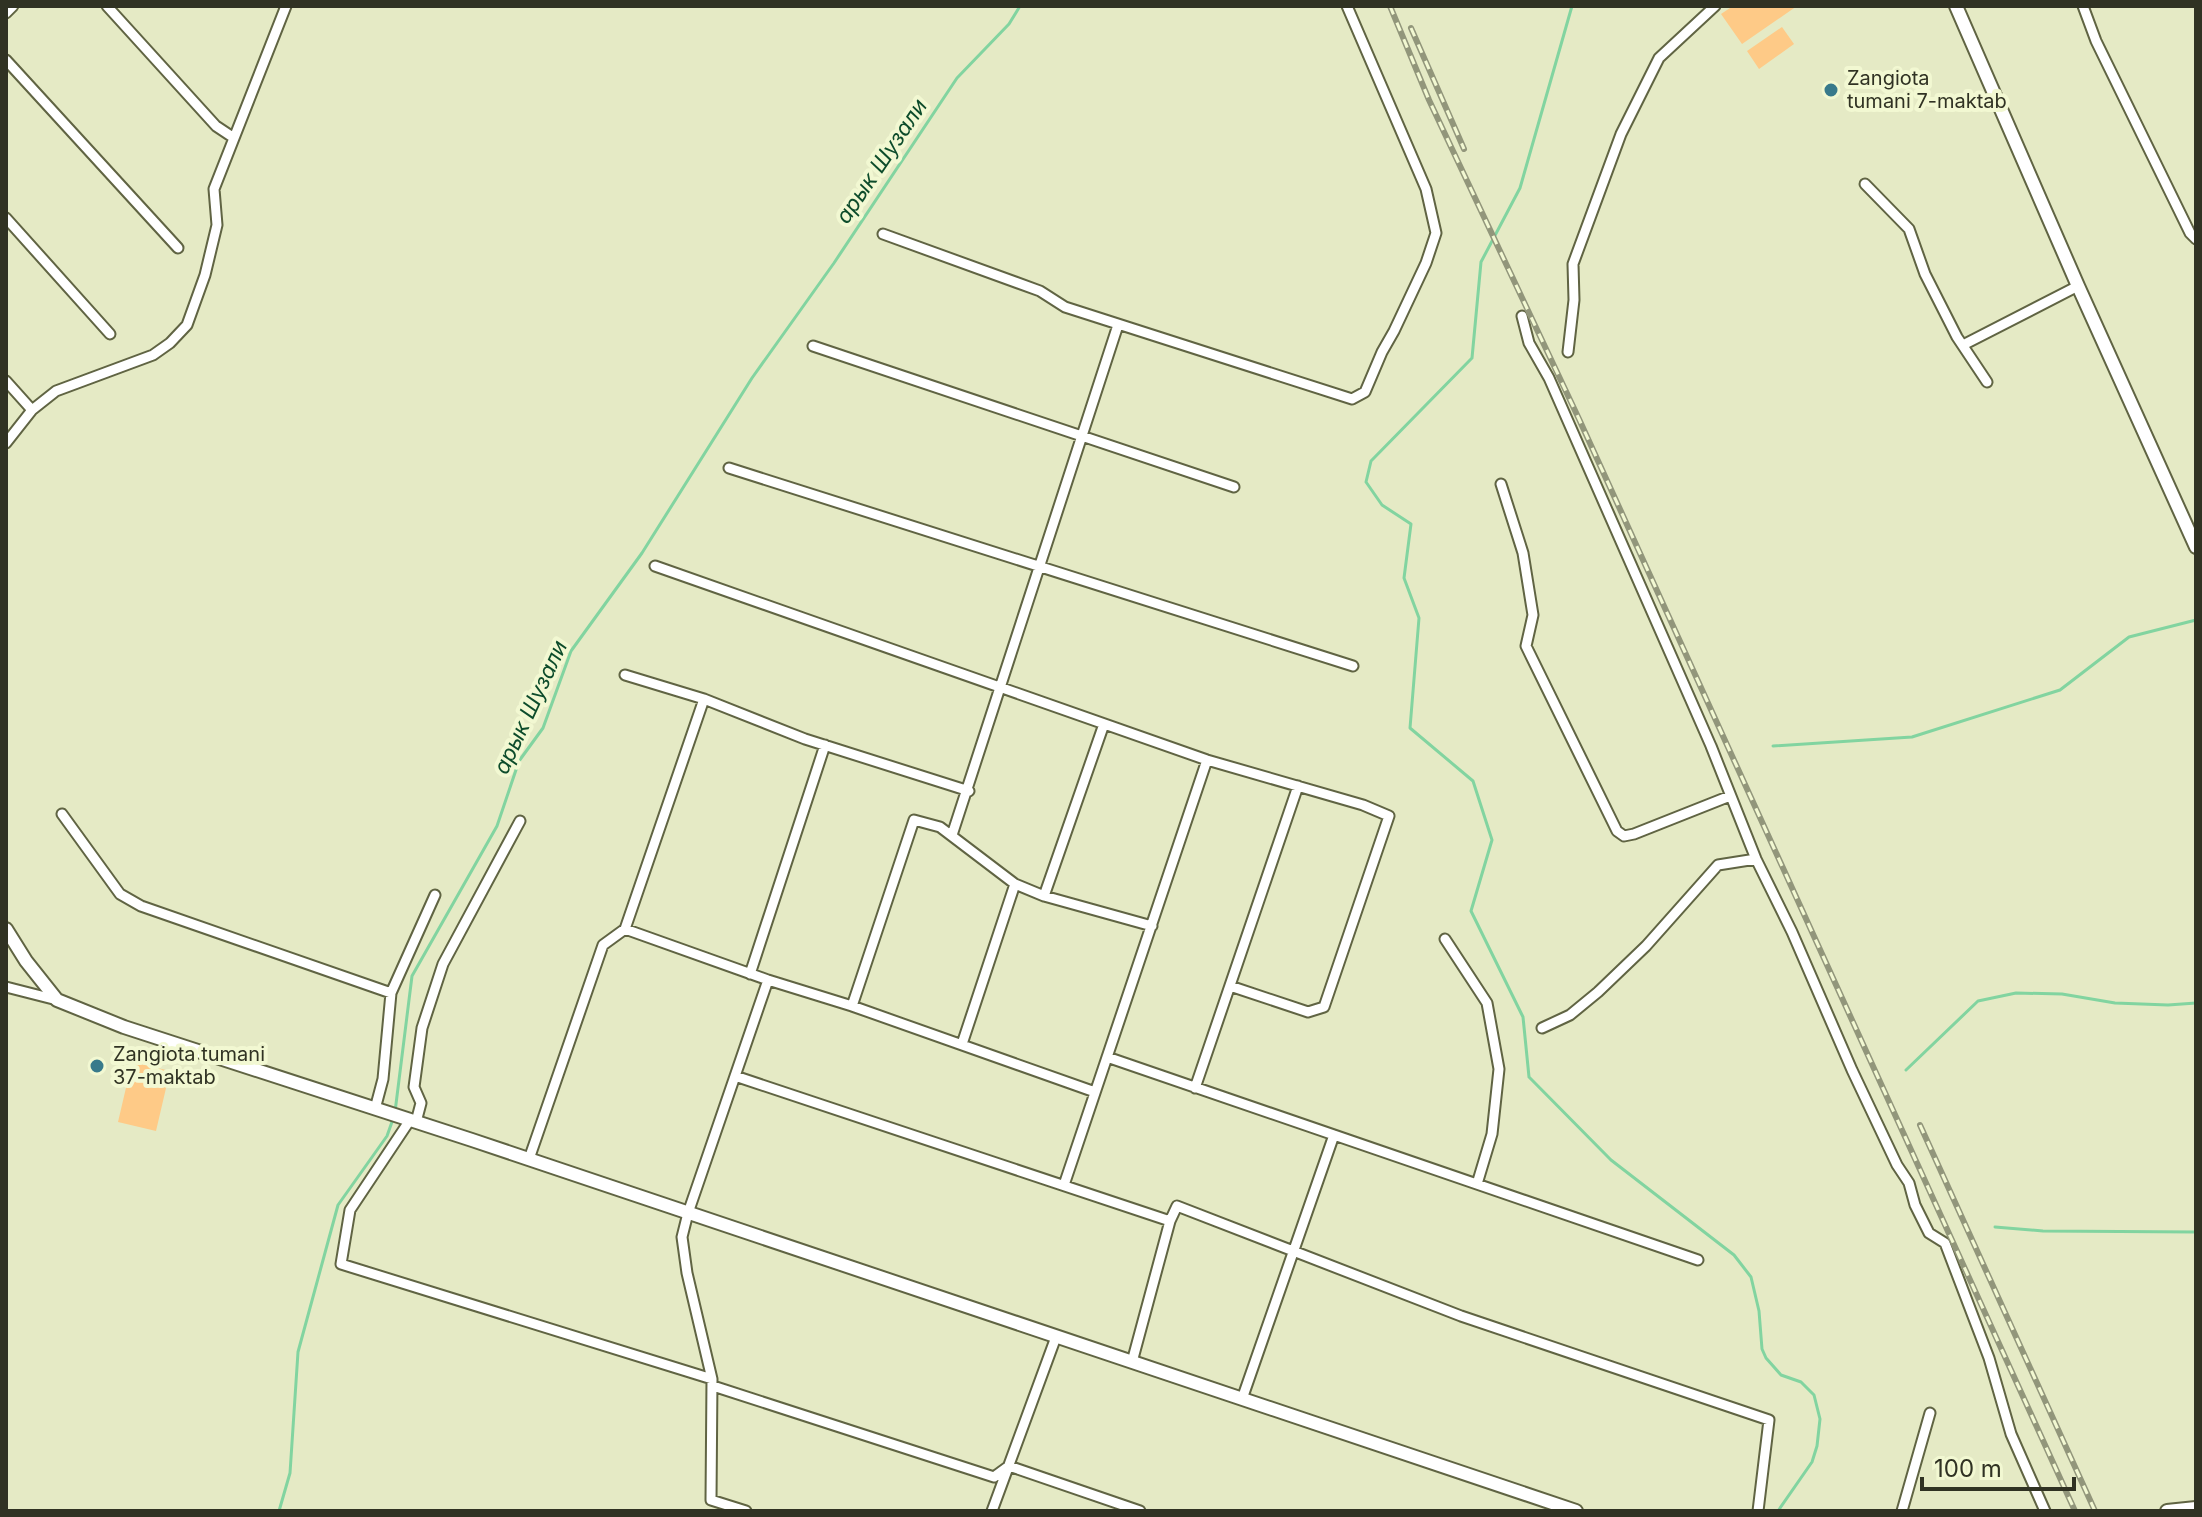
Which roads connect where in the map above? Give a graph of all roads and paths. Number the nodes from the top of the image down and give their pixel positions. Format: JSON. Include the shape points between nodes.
{"nodes":[{"id":1,"x":13,"y":6,"type":"edge"},
{"id":2,"x":107,"y":6,"type":"edge"},
{"id":3,"x":286,"y":6,"type":"edge"},
{"id":4,"x":1347,"y":6,"type":"edge"},
{"id":5,"x":1715,"y":6,"type":"edge"},
{"id":6,"x":1956,"y":6,"type":"edge"},
{"id":7,"x":2083,"y":6,"type":"edge"},
{"id":8,"x":6,"y":13,"type":"edge"},
{"id":9,"x":6,"y":60,"type":"edge"},
{"id":10,"x":234,"y":138,"type":"junction"},
{"id":11,"x":1865,"y":184,"type":"dead end"},
{"id":12,"x":6,"y":218,"type":"edge"},
{"id":13,"x":883,"y":234,"type":"dead end"},
{"id":14,"x":2196,"y":239,"type":"edge"},
{"id":15,"x":178,"y":248,"type":"dead end"},
{"id":16,"x":2078,"y":286,"type":"junction"},
{"id":17,"x":1522,"y":316,"type":"dead end"},
{"id":18,"x":1118,"y":325,"type":"junction"},
{"id":19,"x":110,"y":334,"type":"dead end"},
{"id":20,"x":1963,"y":345,"type":"junction"},
{"id":21,"x":813,"y":346,"type":"dead end"},
{"id":22,"x":1568,"y":352,"type":"dead end"},
{"id":23,"x":6,"y":381,"type":"edge"},
{"id":24,"x":1987,"y":382,"type":"dead end"},
{"id":25,"x":32,"y":410,"type":"junction"},
{"id":26,"x":1083,"y":436,"type":"junction"},
{"id":27,"x":6,"y":443,"type":"edge"},
{"id":28,"x":729,"y":468,"type":"dead end"},
{"id":29,"x":1501,"y":484,"type":"dead end"},
{"id":30,"x":1234,"y":487,"type":"dead end"},
{"id":31,"x":2196,"y":547,"type":"edge"},
{"id":32,"x":655,"y":566,"type":"dead end"},
{"id":33,"x":1041,"y":568,"type":"junction"},
{"id":34,"x":1353,"y":666,"type":"dead end"},
{"id":35,"x":625,"y":675,"type":"dead end"},
{"id":36,"x":1001,"y":687,"type":"junction"},
{"id":37,"x":704,"y":699,"type":"junction"},
{"id":38,"x":1104,"y":724,"type":"junction"},
{"id":39,"x":825,"y":745,"type":"junction"},
{"id":40,"x":1207,"y":760,"type":"junction"},
{"id":41,"x":1298,"y":786,"type":"junction"},
{"id":42,"x":969,"y":791,"type":"junction"},
{"id":43,"x":1730,"y":796,"type":"junction"},
{"id":44,"x":62,"y":814,"type":"dead end"},
{"id":45,"x":520,"y":821,"type":"dead end"},
{"id":46,"x":952,"y":835,"type":"junction"},
{"id":47,"x":1756,"y":859,"type":"junction"},
{"id":48,"x":1015,"y":884,"type":"junction"},
{"id":49,"x":435,"y":895,"type":"dead end"},
{"id":50,"x":1044,"y":896,"type":"junction"},
{"id":51,"x":1152,"y":926,"type":"junction"},
{"id":52,"x":6,"y":929,"type":"edge"},
{"id":53,"x":625,"y":929,"type":"junction"},
{"id":54,"x":1445,"y":939,"type":"dead end"},
{"id":55,"x":750,"y":974,"type":"junction"},
{"id":56,"x":768,"y":980,"type":"junction"},
{"id":57,"x":1230,"y":986,"type":"junction"},
{"id":58,"x":6,"y":987,"type":"edge"},
{"id":59,"x":391,"y":993,"type":"junction"},
{"id":60,"x":57,"y":1000,"type":"junction"},
{"id":61,"x":852,"y":1006,"type":"junction"},
{"id":62,"x":1542,"y":1028,"type":"dead end"},
{"id":63,"x":962,"y":1044,"type":"junction"},
{"id":64,"x":1107,"y":1057,"type":"junction"},
{"id":65,"x":735,"y":1076,"type":"junction"},
{"id":66,"x":1195,"y":1088,"type":"junction"},
{"id":67,"x":1095,"y":1092,"type":"junction"},
{"id":68,"x":380,"y":1110,"type":"junction"},
{"id":69,"x":410,"y":1120,"type":"junction"},
{"id":70,"x":1334,"y":1135,"type":"junction"},
{"id":71,"x":529,"y":1159,"type":"junction"},
{"id":72,"x":1477,"y":1184,"type":"junction"},
{"id":73,"x":1064,"y":1185,"type":"junction"},
{"id":74,"x":688,"y":1213,"type":"junction"},
{"id":75,"x":1170,"y":1221,"type":"junction"},
{"id":76,"x":1293,"y":1249,"type":"junction"},
{"id":77,"x":1698,"y":1260,"type":"dead end"},
{"id":78,"x":1056,"y":1337,"type":"junction"},
{"id":79,"x":1132,"y":1362,"type":"junction"},
{"id":80,"x":712,"y":1382,"type":"junction"},
{"id":81,"x":1242,"y":1399,"type":"junction"},
{"id":82,"x":1930,"y":1413,"type":"dead end"},
{"id":83,"x":1009,"y":1466,"type":"junction"},
{"id":84,"x":2196,"y":1508,"type":"edge"},
{"id":85,"x":746,"y":1511,"type":"edge"},
{"id":86,"x":992,"y":1511,"type":"edge"},
{"id":87,"x":1140,"y":1511,"type":"edge"},
{"id":88,"x":1576,"y":1511,"type":"edge"},
{"id":89,"x":1758,"y":1511,"type":"edge"},
{"id":90,"x":1902,"y":1511,"type":"edge"},
{"id":91,"x":2045,"y":1511,"type":"edge"},
{"id":92,"x":2167,"y":1511,"type":"edge"}],
"edges":[{"from":1,"to":8,"type":"street"},
{"from":2,"to":10,"type":"street","via":[[216,126]]},
{"from":3,"to":10,"type":"street"},
{"from":4,"to":18,"type":"street","via":[[1426,189],[1436,233],[1365,392],[1352,399]]},
{"from":5,"to":22,"type":"street","via":[[1659,58],[1621,134],[1573,264]]},
{"from":6,"to":16,"type":"main road"},
{"from":7,"to":14,"type":"street"},
{"from":9,"to":15,"type":"street"},
{"from":10,"to":25,"type":"street","via":[[214,189],[217,225],[187,325],[153,355],[56,391]]},
{"from":11,"to":20,"type":"street","via":[[1909,229],[1925,274]]},
{"from":12,"to":19,"type":"street"},
{"from":13,"to":18,"type":"street"},
{"from":16,"to":20,"type":"street"},
{"from":16,"to":31,"type":"main road"},
{"from":17,"to":43,"type":"street","via":[[1529,343],[1556,393]]},
{"from":18,"to":26,"type":"street"},
{"from":20,"to":24,"type":"street"},
{"from":21,"to":26,"type":"street"},
{"from":23,"to":25,"type":"street"},
{"from":25,"to":27,"type":"street"},
{"from":26,"to":30,"type":"street"},
{"from":26,"to":33,"type":"street"},
{"from":28,"to":33,"type":"street"},
{"from":29,"to":43,"type":"street","via":[[1523,553],[1533,615],[1526,646],[1617,831],[1634,834]]},
{"from":32,"to":36,"type":"street"},
{"from":33,"to":34,"type":"street"},
{"from":33,"to":36,"type":"street"},
{"from":35,"to":37,"type":"street"},
{"from":36,"to":38,"type":"street"},
{"from":36,"to":42,"type":"street"},
{"from":37,"to":39,"type":"street"},
{"from":37,"to":53,"type":"street"},
{"from":38,"to":40,"type":"street"},
{"from":38,"to":50,"type":"street"},
{"from":39,"to":42,"type":"street"},
{"from":39,"to":55,"type":"street"},
{"from":40,"to":41,"type":"street"},
{"from":40,"to":51,"type":"street"},
{"from":41,"to":57,"type":"street"},
{"from":41,"to":57,"type":"street","via":[[1389,816],[1370,876],[1324,1007],[1308,1012]]},
{"from":42,"to":46,"type":"street"},
{"from":43,"to":47,"type":"street"},
{"from":44,"to":59,"type":"street","via":[[120,894],[141,906]]},
{"from":45,"to":69,"type":"street","via":[[434,988],[414,1087],[421,1103]]},
{"from":46,"to":48,"type":"street"},
{"from":46,"to":61,"type":"street","via":[[914,820]]},
{"from":47,"to":62,"type":"street","via":[[1715,867],[1598,992],[1570,1015]]},
{"from":47,"to":91,"type":"street","via":[[1915,1205],[1929,1233],[1945,1243],[1989,1358],[2011,1434]]},
{"from":48,"to":50,"type":"street"},
{"from":48,"to":63,"type":"street"},
{"from":49,"to":59,"type":"street"},
{"from":50,"to":51,"type":"street"},
{"from":51,"to":64,"type":"street"},
{"from":52,"to":60,"type":"main road"},
{"from":53,"to":55,"type":"street"},
{"from":53,"to":71,"type":"street","via":[[603,945]]},
{"from":54,"to":72,"type":"street","via":[[1487,1003],[1499,1069],[1492,1134]]},
{"from":55,"to":56,"type":"street"},
{"from":56,"to":61,"type":"street"},
{"from":56,"to":65,"type":"street"},
{"from":57,"to":66,"type":"street"},
{"from":58,"to":60,"type":"street"},
{"from":59,"to":68,"type":"street"},
{"from":60,"to":68,"type":"main road"},
{"from":61,"to":63,"type":"street"},
{"from":63,"to":67,"type":"street"},
{"from":64,"to":66,"type":"street"},
{"from":64,"to":67,"type":"street"},
{"from":65,"to":73,"type":"street"},
{"from":65,"to":74,"type":"street"},
{"from":66,"to":70,"type":"street"},
{"from":67,"to":73,"type":"street"},
{"from":68,"to":69,"type":"main road"},
{"from":69,"to":71,"type":"main road"},
{"from":69,"to":80,"type":"street","via":[[350,1210],[341,1264]]},
{"from":70,"to":72,"type":"street"},
{"from":70,"to":76,"type":"street"},
{"from":71,"to":74,"type":"main road"},
{"from":72,"to":77,"type":"street"},
{"from":73,"to":75,"type":"street"},
{"from":74,"to":78,"type":"main road"},
{"from":74,"to":80,"type":"street","via":[[682,1237],[685,1261]]},
{"from":75,"to":76,"type":"street","via":[[1177,1206]]},
{"from":75,"to":79,"type":"street"},
{"from":76,"to":81,"type":"street"},
{"from":76,"to":89,"type":"street","via":[[1461,1316],[1769,1420]]},
{"from":78,"to":79,"type":"main road"},
{"from":78,"to":83,"type":"street"},
{"from":79,"to":81,"type":"main road"},
{"from":80,"to":83,"type":"street","via":[[994,1477]]},
{"from":80,"to":85,"type":"street","via":[[711,1500]]},
{"from":81,"to":88,"type":"main road"},
{"from":82,"to":90,"type":"street"},
{"from":83,"to":86,"type":"street"},
{"from":83,"to":87,"type":"street"},
{"from":84,"to":92,"type":"main road"}]}
